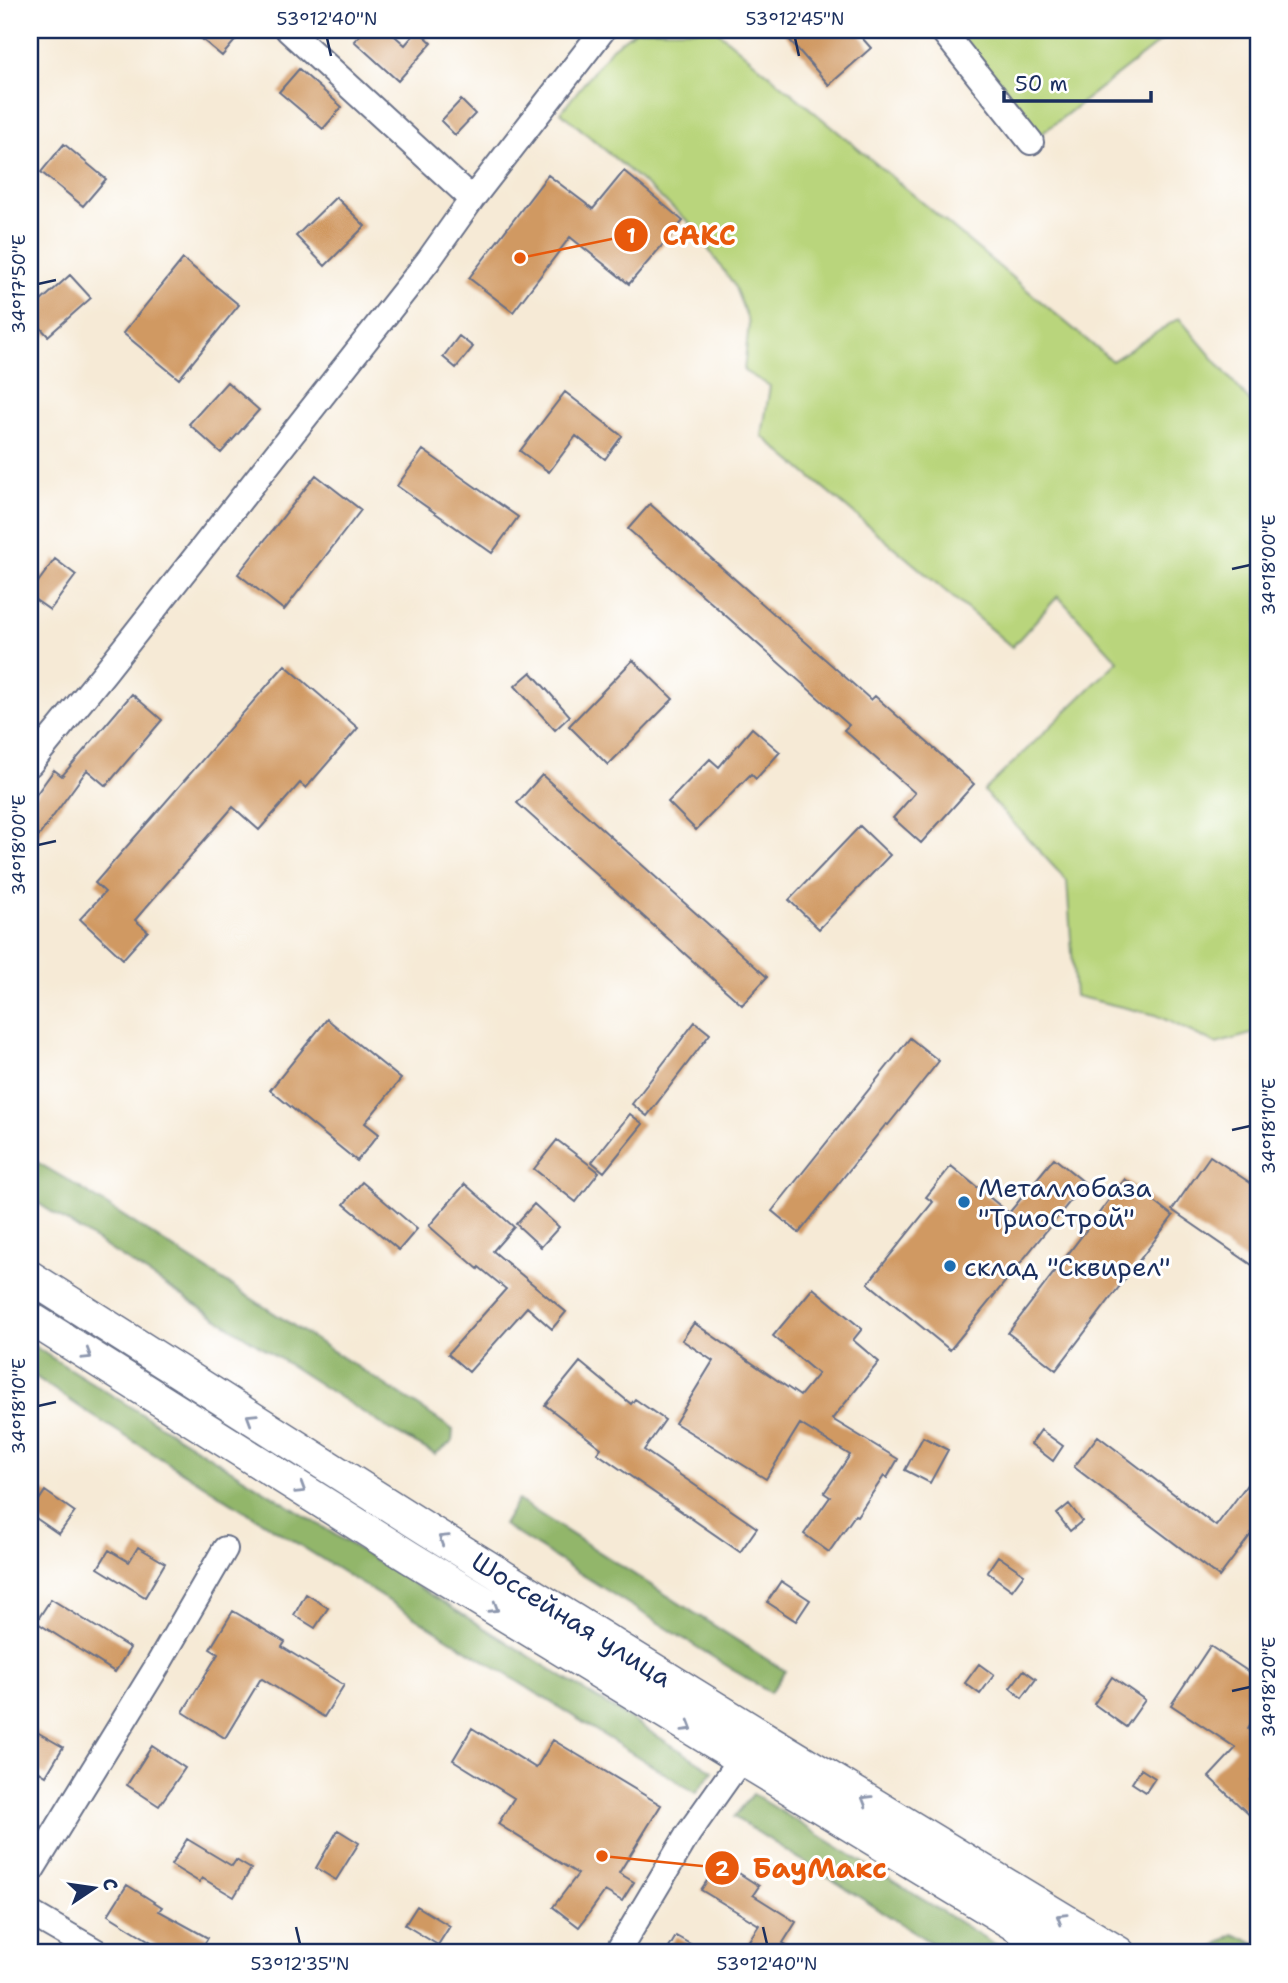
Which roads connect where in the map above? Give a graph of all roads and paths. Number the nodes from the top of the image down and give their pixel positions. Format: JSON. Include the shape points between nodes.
{"nodes":[{"id":1,"x":288,"y":30,"type":"edge"},
{"id":2,"x":603,"y":30,"type":"edge"},
{"id":3,"x":942,"y":30,"type":"edge"},
{"id":4,"x":1031,"y":142,"type":"dead end"},
{"id":5,"x":472,"y":199,"type":"junction"},
{"id":6,"x":30,"y":764,"type":"edge"},
{"id":7,"x":30,"y":1278,"type":"edge"},
{"id":8,"x":31,"y":1320,"type":"edge"},
{"id":9,"x":225,"y":1549,"type":"dead end"},
{"id":10,"x":741,"y":1759,"type":"junction"},
{"id":11,"x":30,"y":1873,"type":"edge"},
{"id":12,"x":30,"y":1913,"type":"edge"},
{"id":13,"x":99,"y":1953,"type":"edge"},
{"id":14,"x":617,"y":1953,"type":"edge"},
{"id":15,"x":1061,"y":1953,"type":"edge"},
{"id":16,"x":1119,"y":1953,"type":"edge"}],
"edges":[{"from":1,"to":5,"type":"street"},
{"from":2,"to":5,"type":"street"},
{"from":3,"to":4,"type":"street"},
{"from":5,"to":6,"type":"street","via":[[428,261]]},
{"from":16,"to":7,"type":"main road","name":"Шоссейная улица","one_way":true,"via":[[440,1537]]},
{"from":8,"to":10,"type":"main road","name":"Шоссейная улица","one_way":true},
{"from":9,"to":11,"type":"street"},
{"from":10,"to":14,"type":"street","via":[[688,1834]]},
{"from":10,"to":15,"type":"main road","name":"Шоссейная улица"},
{"from":12,"to":13,"type":"street"}]}
